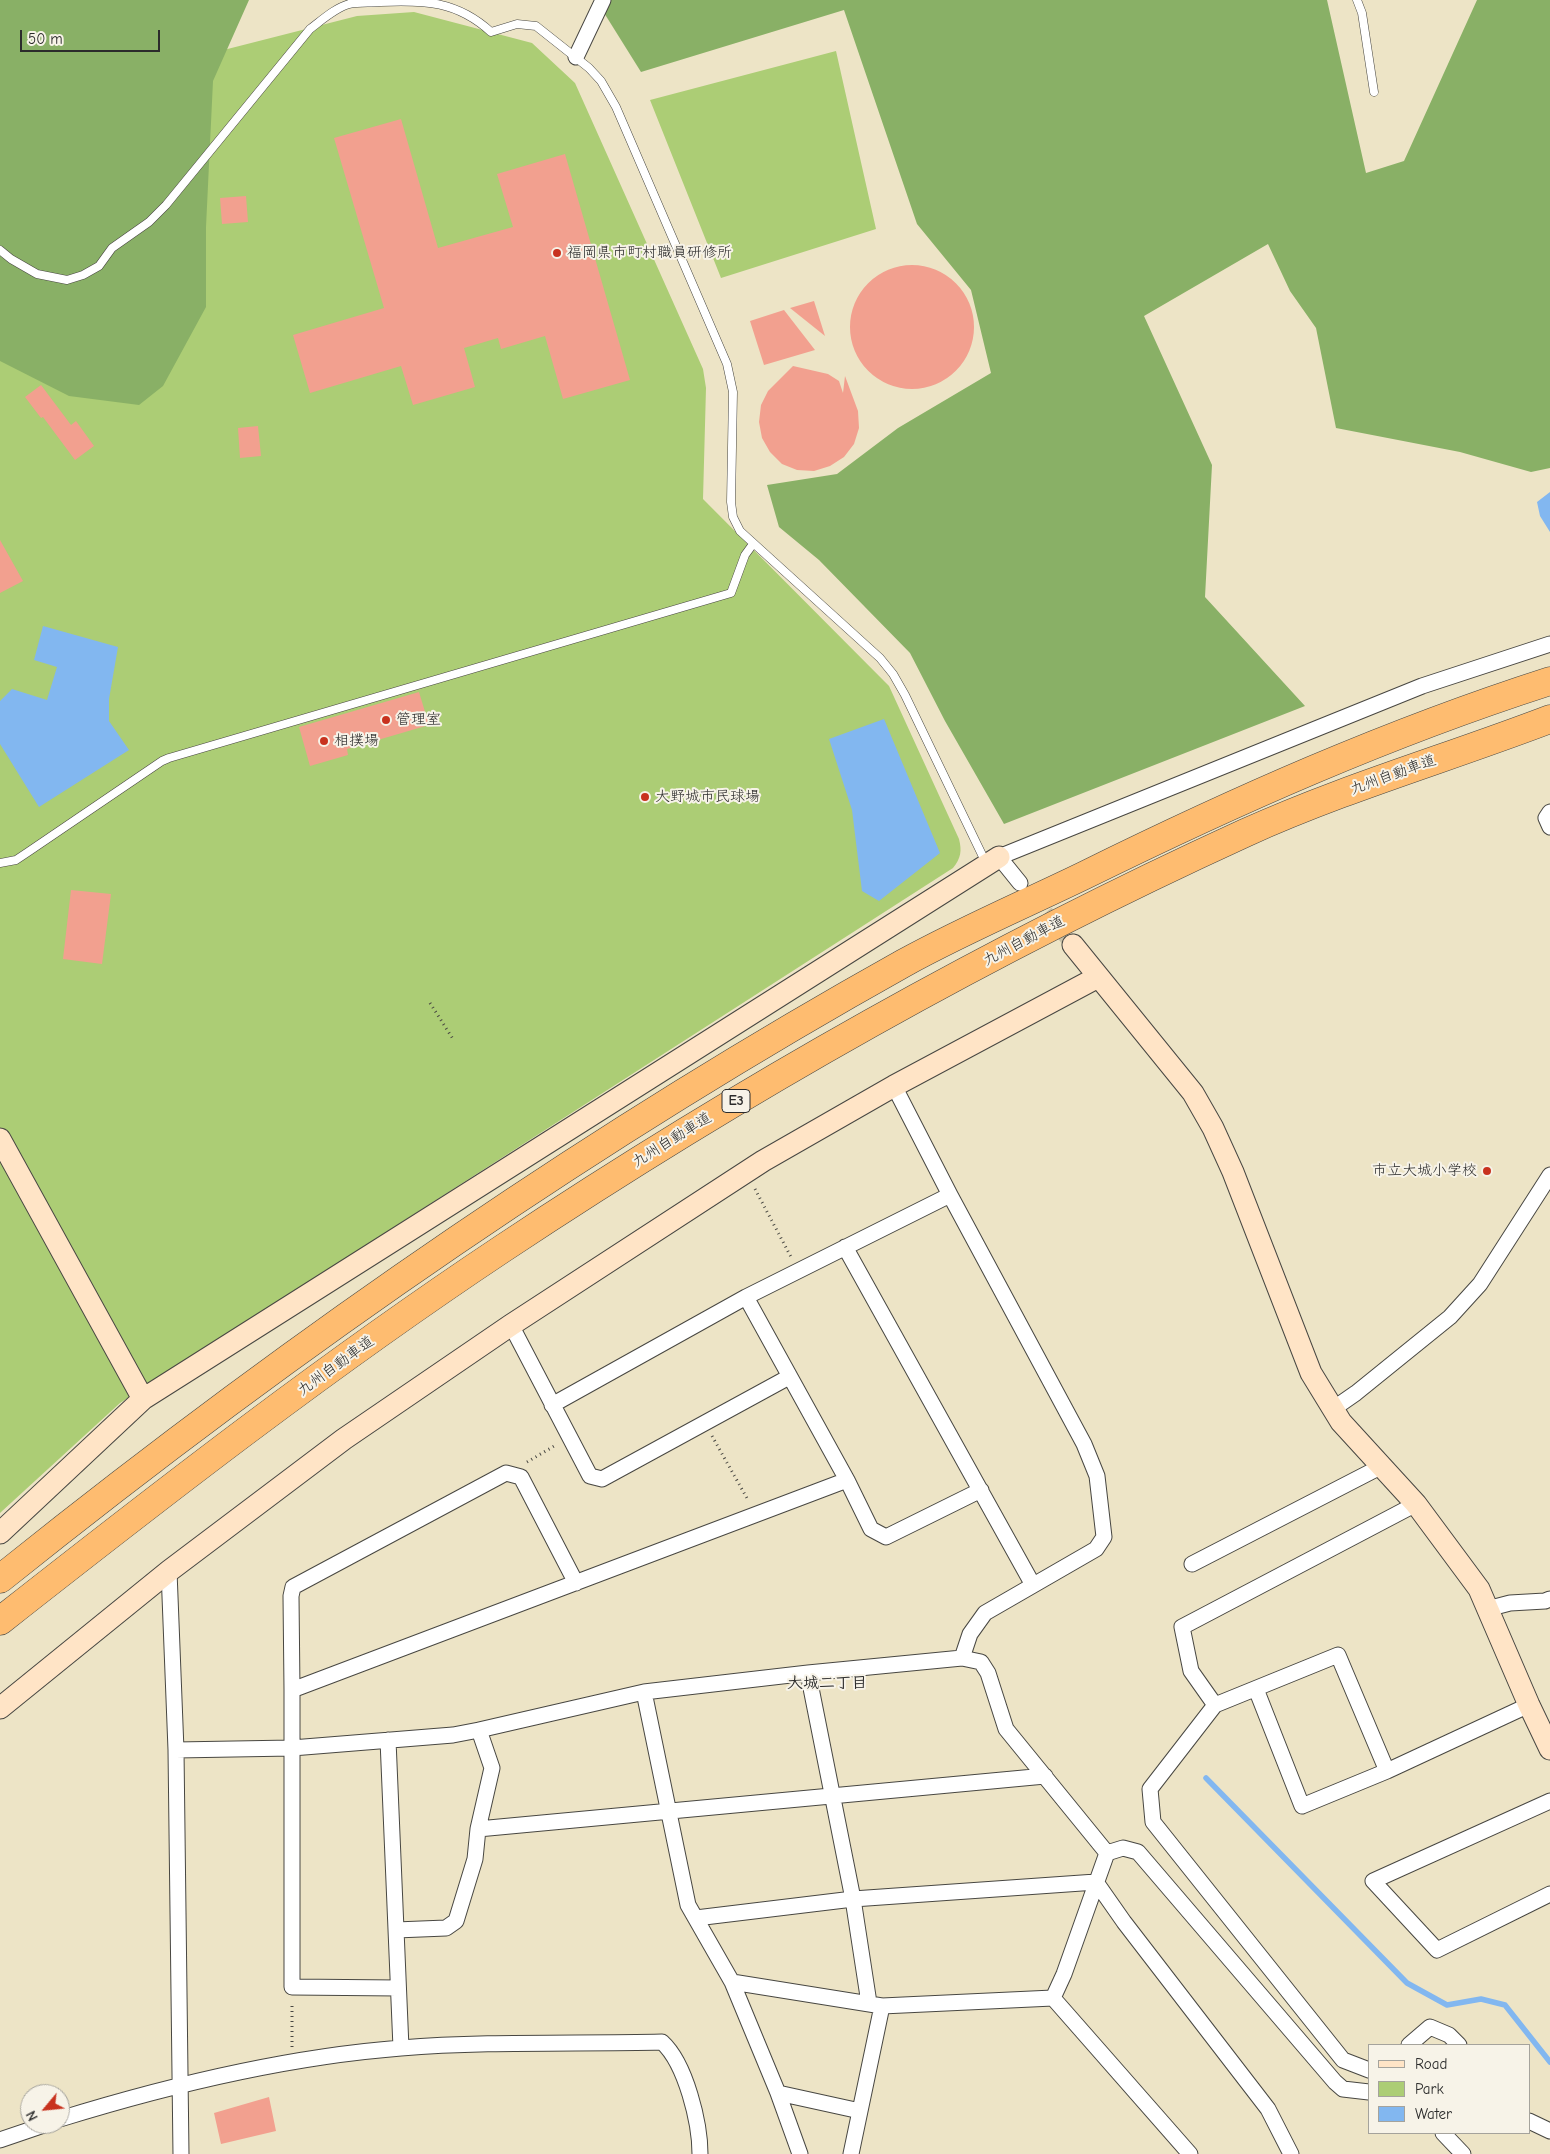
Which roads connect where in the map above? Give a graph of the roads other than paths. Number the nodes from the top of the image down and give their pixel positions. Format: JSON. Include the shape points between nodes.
{"nodes":[{"id":1,"x":603,"y":0,"type":"edge"},
{"id":2,"x":1357,"y":0,"type":"edge"},
{"id":3,"x":576,"y":58,"type":"junction"},
{"id":4,"x":1374,"y":92,"type":"dead end"},
{"id":5,"x":0,"y":250,"type":"edge"},
{"id":6,"x":753,"y":544,"type":"junction"},
{"id":7,"x":1550,"y":644,"type":"edge"},
{"id":8,"x":1550,"y":681,"type":"edge"},
{"id":9,"x":1550,"y":719,"type":"edge"},
{"id":10,"x":1550,"y":812,"type":"edge"},
{"id":11,"x":1550,"y":827,"type":"edge"},
{"id":12,"x":993,"y":861,"type":"junction"},
{"id":13,"x":0,"y":863,"type":"edge"},
{"id":14,"x":1020,"y":883,"type":"tunnel mouth"},
{"id":15,"x":1073,"y":945,"type":"tunnel mouth"},
{"id":16,"x":1098,"y":977,"type":"junction"},
{"id":17,"x":894,"y":1086,"type":"junction"},
{"id":18,"x":0,"y":1139,"type":"edge"},
{"id":19,"x":1550,"y":1175,"type":"edge"},
{"id":20,"x":950,"y":1195,"type":"junction"},
{"id":21,"x":846,"y":1247,"type":"junction"},
{"id":22,"x":746,"y":1297,"type":"junction"},
{"id":23,"x":511,"y":1325,"type":"junction"},
{"id":24,"x":789,"y":1377,"type":"junction"},
{"id":25,"x":144,"y":1399,"type":"junction"},
{"id":26,"x":552,"y":1405,"type":"junction"},
{"id":27,"x":1333,"y":1408,"type":"junction"},
{"id":28,"x":1382,"y":1466,"type":"junction"},
{"id":29,"x":847,"y":1480,"type":"junction"},
{"id":30,"x":981,"y":1490,"type":"junction"},
{"id":31,"x":1416,"y":1504,"type":"junction"},
{"id":32,"x":0,"y":1533,"type":"edge"},
{"id":33,"x":1192,"y":1564,"type":"dead end"},
{"id":34,"x":169,"y":1570,"type":"junction"},
{"id":35,"x":0,"y":1579,"type":"edge"},
{"id":36,"x":576,"y":1584,"type":"junction"},
{"id":37,"x":1033,"y":1585,"type":"junction"},
{"id":38,"x":1550,"y":1599,"type":"edge"},
{"id":39,"x":1487,"y":1609,"type":"junction"},
{"id":40,"x":0,"y":1621,"type":"edge"},
{"id":41,"x":962,"y":1658,"type":"junction"},
{"id":42,"x":808,"y":1673,"type":"junction"},
{"id":43,"x":1256,"y":1689,"type":"junction"},
{"id":44,"x":292,"y":1690,"type":"junction"},
{"id":45,"x":644,"y":1692,"type":"junction"},
{"id":46,"x":1215,"y":1705,"type":"junction"},
{"id":47,"x":1528,"y":1705,"type":"junction"},
{"id":48,"x":0,"y":1708,"type":"edge"},
{"id":49,"x":480,"y":1730,"type":"junction"},
{"id":50,"x":388,"y":1740,"type":"junction"},
{"id":51,"x":292,"y":1748,"type":"junction"},
{"id":52,"x":1550,"y":1749,"type":"edge"},
{"id":53,"x":176,"y":1750,"type":"junction"},
{"id":54,"x":1387,"y":1771,"type":"junction"},
{"id":55,"x":1045,"y":1776,"type":"junction"},
{"id":56,"x":833,"y":1795,"type":"junction"},
{"id":57,"x":1550,"y":1801,"type":"edge"},
{"id":58,"x":670,"y":1812,"type":"junction"},
{"id":59,"x":478,"y":1829,"type":"junction"},
{"id":60,"x":1107,"y":1853,"type":"junction"},
{"id":61,"x":1096,"y":1882,"type":"junction"},
{"id":62,"x":1550,"y":1894,"type":"edge"},
{"id":63,"x":853,"y":1899,"type":"junction"},
{"id":64,"x":696,"y":1918,"type":"junction"},
{"id":65,"x":396,"y":1930,"type":"junction"},
{"id":66,"x":732,"y":1982,"type":"junction"},
{"id":67,"x":398,"y":1988,"type":"junction"},
{"id":68,"x":1053,"y":1998,"type":"junction"},
{"id":69,"x":876,"y":2004,"type":"junction"},
{"id":70,"x":1410,"y":2044,"type":"edge"},
{"id":71,"x":1458,"y":2044,"type":"edge"},
{"id":72,"x":401,"y":2048,"type":"junction"},
{"id":73,"x":1368,"y":2070,"type":"edge"},
{"id":74,"x":180,"y":2086,"type":"junction"},
{"id":75,"x":1368,"y":2092,"type":"edge"},
{"id":76,"x":778,"y":2093,"type":"junction"},
{"id":77,"x":860,"y":2111,"type":"junction"},
{"id":78,"x":70,"y":2117,"type":"edge"},
{"id":79,"x":1530,"y":2122,"type":"edge"},
{"id":80,"x":1550,"y":2132,"type":"edge"},
{"id":81,"x":20,"y":2133,"type":"edge"},
{"id":82,"x":1444,"y":2134,"type":"edge"},
{"id":83,"x":0,"y":2140,"type":"edge"},
{"id":84,"x":180,"y":2154,"type":"edge"},
{"id":85,"x":700,"y":2154,"type":"edge"},
{"id":86,"x":800,"y":2154,"type":"edge"},
{"id":87,"x":851,"y":2154,"type":"edge"},
{"id":88,"x":1190,"y":2154,"type":"edge"},
{"id":89,"x":1291,"y":2154,"type":"edge"},
{"id":90,"x":1463,"y":2154,"type":"edge"}],
"edges":[{"from":1,"to":3,"type":"street"},
{"from":2,"to":4,"type":"lane","via":[[1362,13]]},
{"from":3,"to":5,"type":"lane","via":[[536,26],[517,24],[491,32],[475,18],[426,1],[349,4],[310,29],[166,205],[149,222],[112,248],[99,266],[67,280],[37,274]]},
{"from":3,"to":6,"type":"lane","via":[[601,81],[616,107],[727,364],[733,392],[733,517],[740,532]]},
{"from":6,"to":12,"type":"lane","via":[[880,658],[893,674]]},
{"from":6,"to":13,"type":"lane","via":[[745,555],[731,593],[169,758],[16,860]]},
{"from":7,"to":12,"type":"street","via":[[1422,686]]},
{"from":8,"to":35,"type":"highway","name":"九州自動車道","number":"E3","via":[[1387,738],[1276,784],[909,961],[759,1046],[588,1153],[360,1308],[219,1410]]},
{"from":9,"to":40,"type":"highway","name":"九州自動車道","number":"E3","via":[[1387,776],[1249,831],[1070,916],[855,1032],[706,1118],[499,1251],[376,1336],[239,1436]]},
{"from":10,"to":11,"type":"street","via":[[1546,818]]},
{"from":12,"to":14,"type":"street"},
{"from":12,"to":25,"type":"street"},
{"from":15,"to":16,"type":"street"},
{"from":16,"to":17,"type":"street"},
{"from":16,"to":27,"type":"street","via":[[1171,1063],[1213,1128],[1311,1372]]},
{"from":17,"to":20,"type":"street"},
{"from":17,"to":23,"type":"street","via":[[746,1172]]},
{"from":18,"to":25,"type":"street"},
{"from":19,"to":27,"type":"street","via":[[1480,1284],[1450,1317]]},
{"from":20,"to":21,"type":"street"},
{"from":20,"to":37,"type":"street","via":[[1084,1444],[1097,1476],[1104,1537],[1096,1549]]},
{"from":21,"to":22,"type":"street"},
{"from":21,"to":30,"type":"street"},
{"from":22,"to":24,"type":"street"},
{"from":22,"to":26,"type":"street"},
{"from":23,"to":26,"type":"street"},
{"from":23,"to":34,"type":"street","via":[[344,1440]]},
{"from":24,"to":26,"type":"street","via":[[602,1479],[590,1476]]},
{"from":24,"to":29,"type":"street"},
{"from":25,"to":32,"type":"street"},
{"from":27,"to":28,"type":"street","via":[[1341,1422]]},
{"from":28,"to":31,"type":"street"},
{"from":28,"to":33,"type":"street"},
{"from":29,"to":30,"type":"street","via":[[871,1529],[886,1537]]},
{"from":29,"to":36,"type":"street"},
{"from":30,"to":37,"type":"street"},
{"from":31,"to":39,"type":"street","via":[[1479,1589]]},
{"from":31,"to":46,"type":"street","via":[[1182,1627],[1191,1670]]},
{"from":34,"to":48,"type":"street"},
{"from":34,"to":53,"type":"street"},
{"from":36,"to":44,"type":"street"},
{"from":36,"to":44,"type":"street","via":[[521,1478],[506,1473],[294,1586],[291,1596]]},
{"from":37,"to":41,"type":"street","via":[[985,1613],[970,1634]]},
{"from":38,"to":39,"type":"street"},
{"from":39,"to":47,"type":"street"},
{"from":41,"to":42,"type":"street"},
{"from":41,"to":55,"type":"street","via":[[981,1662],[988,1673],[1006,1729]]},
{"from":42,"to":45,"type":"street"},
{"from":42,"to":56,"type":"street"},
{"from":43,"to":46,"type":"street"},
{"from":43,"to":54,"type":"street","via":[[1338,1655]]},
{"from":43,"to":54,"type":"street","via":[[1302,1806]]},
{"from":44,"to":51,"type":"street"},
{"from":45,"to":49,"type":"street"},
{"from":45,"to":58,"type":"street"},
{"from":46,"to":73,"type":"street","via":[[1150,1789],[1153,1822],[1342,2060]]},
{"from":47,"to":52,"type":"street"},
{"from":47,"to":54,"type":"street"},
{"from":49,"to":50,"type":"street"},
{"from":49,"to":59,"type":"street","via":[[492,1768]]},
{"from":50,"to":51,"type":"street"},
{"from":50,"to":65,"type":"street"},
{"from":51,"to":53,"type":"street"},
{"from":51,"to":67,"type":"street","via":[[292,1987]]},
{"from":53,"to":74,"type":"street"},
{"from":55,"to":56,"type":"street"},
{"from":55,"to":60,"type":"street"},
{"from":56,"to":58,"type":"street"},
{"from":56,"to":63,"type":"street"},
{"from":57,"to":62,"type":"street","via":[[1372,1881],[1437,1950]]},
{"from":58,"to":59,"type":"street"},
{"from":58,"to":64,"type":"street","via":[[688,1905]]},
{"from":59,"to":65,"type":"street","via":[[476,1859],[456,1921],[446,1928]]},
{"from":60,"to":61,"type":"street"},
{"from":60,"to":75,"type":"street","via":[[1124,1848],[1138,1852],[1335,2082],[1343,2088]]},
{"from":61,"to":63,"type":"street"},
{"from":61,"to":68,"type":"street"},
{"from":61,"to":89,"type":"street","via":[[1268,2109]]},
{"from":63,"to":64,"type":"street"},
{"from":63,"to":69,"type":"street"},
{"from":64,"to":66,"type":"street"},
{"from":65,"to":67,"type":"street"},
{"from":66,"to":69,"type":"street"},
{"from":66,"to":76,"type":"street"},
{"from":67,"to":72,"type":"street"},
{"from":68,"to":69,"type":"street"},
{"from":68,"to":88,"type":"street"},
{"from":69,"to":77,"type":"street"},
{"from":70,"to":71,"type":"street","via":[[1430,2027],[1449,2035]]},
{"from":72,"to":74,"type":"street","via":[[292,2061]]},
{"from":72,"to":85,"type":"street","via":[[662,2042],[672,2052],[692,2102],[700,2136]]},
{"from":74,"to":78,"type":"street"},
{"from":74,"to":84,"type":"street"},
{"from":76,"to":77,"type":"street"},
{"from":76,"to":86,"type":"street"},
{"from":77,"to":87,"type":"street"},
{"from":79,"to":80,"type":"street"},
{"from":81,"to":83,"type":"street"},
{"from":82,"to":90,"type":"street"}]}
